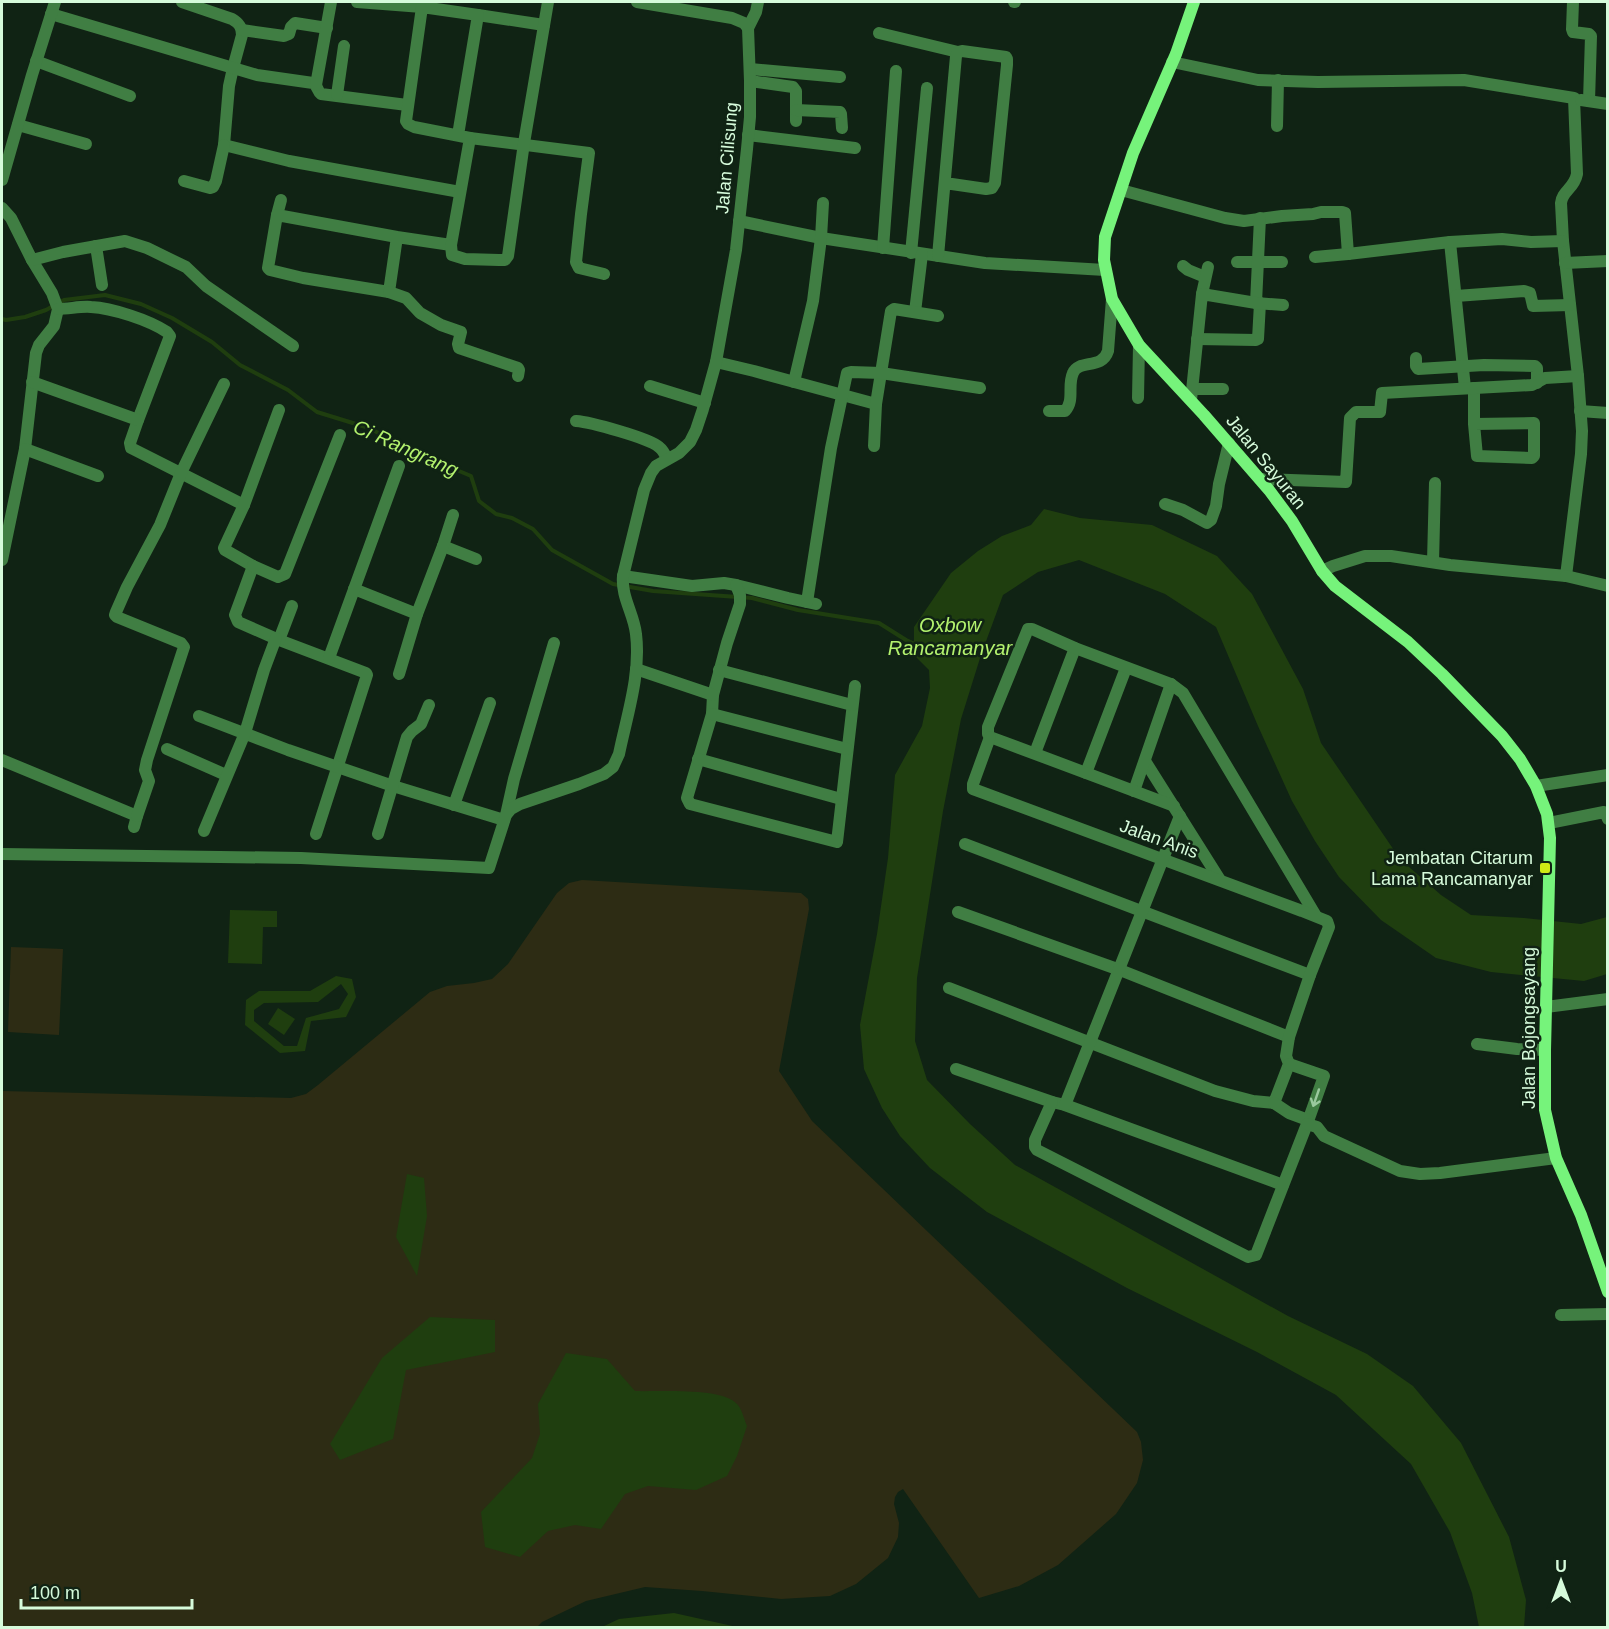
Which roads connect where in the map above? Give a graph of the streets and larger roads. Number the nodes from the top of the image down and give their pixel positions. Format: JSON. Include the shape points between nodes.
{"nodes":[{"id":1,"x":182,"y":2,"type":"edge"},
{"id":2,"x":331,"y":2,"type":"edge"},
{"id":3,"x":357,"y":2,"type":"edge"},
{"id":4,"x":548,"y":2,"type":"edge"},
{"id":5,"x":637,"y":2,"type":"edge"},
{"id":6,"x":759,"y":2,"type":"edge"},
{"id":7,"x":1194,"y":2,"type":"edge"},
{"id":8,"x":1570,"y":3,"type":"edge"},
{"id":9,"x":692,"y":6,"type":"edge"},
{"id":10,"x":422,"y":7,"type":"junction"},
{"id":11,"x":53,"y":8,"type":"edge"},
{"id":12,"x":478,"y":15,"type":"junction"},
{"id":13,"x":544,"y":25,"type":"junction"},
{"id":14,"x":327,"y":28,"type":"junction"},
{"id":15,"x":748,"y":28,"type":"junction"},
{"id":16,"x":242,"y":30,"type":"junction"},
{"id":17,"x":879,"y":33,"type":"dead end"},
{"id":18,"x":344,"y":46,"type":"dead end"},
{"id":19,"x":958,"y":52,"type":"junction"},
{"id":20,"x":36,"y":61,"type":"junction"},
{"id":21,"x":1172,"y":62,"type":"junction"},
{"id":22,"x":233,"y":68,"type":"junction"},
{"id":23,"x":896,"y":70,"type":"dead end"},
{"id":24,"x":750,"y":75,"type":"junction"},
{"id":25,"x":840,"y":77,"type":"dead end"},
{"id":26,"x":1278,"y":80,"type":"junction"},
{"id":27,"x":316,"y":85,"type":"junction"},
{"id":28,"x":927,"y":88,"type":"dead end"},
{"id":29,"x":337,"y":95,"type":"junction"},
{"id":30,"x":130,"y":96,"type":"dead end"},
{"id":31,"x":1574,"y":98,"type":"junction"},
{"id":32,"x":1589,"y":101,"type":"junction"},
{"id":33,"x":1608,"y":104,"type":"edge"},
{"id":34,"x":407,"y":105,"type":"junction"},
{"id":35,"x":18,"y":125,"type":"junction"},
{"id":36,"x":1277,"y":126,"type":"dead end"},
{"id":37,"x":842,"y":128,"type":"dead end"},
{"id":38,"x":748,"y":135,"type":"junction"},
{"id":39,"x":464,"y":136,"type":"junction"},
{"id":40,"x":524,"y":143,"type":"junction"},
{"id":41,"x":86,"y":144,"type":"dead end"},
{"id":42,"x":224,"y":145,"type":"junction"},
{"id":43,"x":855,"y":148,"type":"dead end"},
{"id":44,"x":2,"y":180,"type":"edge"},
{"id":45,"x":184,"y":182,"type":"dead end"},
{"id":46,"x":945,"y":183,"type":"junction"},
{"id":47,"x":1120,"y":190,"type":"junction"},
{"id":48,"x":460,"y":192,"type":"junction"},
{"id":49,"x":281,"y":200,"type":"dead end"},
{"id":50,"x":823,"y":203,"type":"dead end"},
{"id":51,"x":2,"y":208,"type":"edge"},
{"id":52,"x":277,"y":215,"type":"junction"},
{"id":53,"x":1260,"y":218,"type":"junction"},
{"id":54,"x":739,"y":221,"type":"junction"},
{"id":55,"x":397,"y":237,"type":"junction"},
{"id":56,"x":821,"y":238,"type":"junction"},
{"id":57,"x":1563,"y":241,"type":"junction"},
{"id":58,"x":1450,"y":242,"type":"junction"},
{"id":59,"x":96,"y":246,"type":"junction"},
{"id":60,"x":451,"y":246,"type":"junction"},
{"id":61,"x":883,"y":248,"type":"junction"},
{"id":62,"x":917,"y":253,"type":"junction"},
{"id":63,"x":1348,"y":254,"type":"junction"},
{"id":64,"x":938,"y":256,"type":"junction"},
{"id":65,"x":1315,"y":257,"type":"dead end"},
{"id":66,"x":32,"y":260,"type":"junction"},
{"id":67,"x":1258,"y":261,"type":"junction"},
{"id":68,"x":1608,"y":261,"type":"edge"},
{"id":69,"x":1237,"y":262,"type":"dead end"},
{"id":70,"x":1282,"y":262,"type":"dead end"},
{"id":71,"x":1565,"y":264,"type":"junction"},
{"id":72,"x":1183,"y":266,"type":"dead end"},
{"id":73,"x":1105,"y":270,"type":"junction"},
{"id":74,"x":604,"y":274,"type":"dead end"},
{"id":75,"x":102,"y":285,"type":"dead end"},
{"id":76,"x":388,"y":292,"type":"junction"},
{"id":77,"x":1202,"y":294,"type":"junction"},
{"id":78,"x":1456,"y":296,"type":"junction"},
{"id":79,"x":1112,"y":299,"type":"junction"},
{"id":80,"x":56,"y":302,"type":"junction"},
{"id":81,"x":1258,"y":303,"type":"junction"},
{"id":82,"x":1283,"y":305,"type":"dead end"},
{"id":83,"x":1570,"y":305,"type":"junction"},
{"id":84,"x":915,"y":312,"type":"junction"},
{"id":85,"x":938,"y":316,"type":"dead end"},
{"id":86,"x":1197,"y":339,"type":"junction"},
{"id":87,"x":1139,"y":345,"type":"junction"},
{"id":88,"x":293,"y":346,"type":"dead end"},
{"id":89,"x":1416,"y":358,"type":"dead end"},
{"id":90,"x":716,"y":362,"type":"junction"},
{"id":91,"x":1463,"y":366,"type":"junction"},
{"id":92,"x":881,"y":373,"type":"junction"},
{"id":93,"x":518,"y":376,"type":"dead end"},
{"id":94,"x":1578,"y":376,"type":"junction"},
{"id":95,"x":32,"y":382,"type":"junction"},
{"id":96,"x":794,"y":382,"type":"junction"},
{"id":97,"x":1537,"y":383,"type":"junction"},
{"id":98,"x":224,"y":384,"type":"dead end"},
{"id":99,"x":650,"y":386,"type":"dead end"},
{"id":100,"x":980,"y":388,"type":"dead end"},
{"id":101,"x":1470,"y":388,"type":"junction"},
{"id":102,"x":1223,"y":389,"type":"dead end"},
{"id":103,"x":1192,"y":394,"type":"junction"},
{"id":104,"x":842,"y":395,"type":"junction"},
{"id":105,"x":1138,"y":398,"type":"dead end"},
{"id":106,"x":705,"y":403,"type":"junction"},
{"id":107,"x":876,"y":404,"type":"junction"},
{"id":108,"x":279,"y":410,"type":"dead end"},
{"id":109,"x":1049,"y":411,"type":"dead end"},
{"id":110,"x":1580,"y":411,"type":"junction"},
{"id":111,"x":1608,"y":413,"type":"edge"},
{"id":112,"x":138,"y":420,"type":"junction"},
{"id":113,"x":576,"y":421,"type":"dead end"},
{"id":114,"x":1474,"y":424,"type":"junction"},
{"id":115,"x":340,"y":435,"type":"dead end"},
{"id":116,"x":1229,"y":443,"type":"junction"},
{"id":117,"x":874,"y":446,"type":"dead end"},
{"id":118,"x":25,"y":449,"type":"junction"},
{"id":119,"x":667,"y":459,"type":"junction"},
{"id":120,"x":399,"y":466,"type":"dead end"},
{"id":121,"x":181,"y":474,"type":"junction"},
{"id":122,"x":98,"y":476,"type":"dead end"},
{"id":123,"x":1260,"y":479,"type":"junction"},
{"id":124,"x":1435,"y":483,"type":"dead end"},
{"id":125,"x":1165,"y":504,"type":"dead end"},
{"id":126,"x":244,"y":505,"type":"junction"},
{"id":127,"x":453,"y":515,"type":"dead end"},
{"id":128,"x":5,"y":520,"type":"edge"},
{"id":129,"x":443,"y":546,"type":"junction"},
{"id":130,"x":476,"y":559,"type":"dead end"},
{"id":131,"x":2,"y":560,"type":"edge"},
{"id":132,"x":1433,"y":562,"type":"junction"},
{"id":133,"x":253,"y":566,"type":"junction"},
{"id":134,"x":1322,"y":571,"type":"junction"},
{"id":135,"x":1566,"y":576,"type":"junction"},
{"id":136,"x":623,"y":579,"type":"junction"},
{"id":137,"x":1608,"y":586,"type":"edge"},
{"id":138,"x":354,"y":589,"type":"junction"},
{"id":139,"x":739,"y":595,"type":"junction"},
{"id":140,"x":292,"y":606,"type":"dead end"},
{"id":141,"x":417,"y":614,"type":"junction"},
{"id":142,"x":277,"y":639,"type":"junction"},
{"id":143,"x":554,"y":643,"type":"dead end"},
{"id":144,"x":1075,"y":648,"type":"junction"},
{"id":145,"x":329,"y":658,"type":"junction"},
{"id":146,"x":1126,"y":668,"type":"junction"},
{"id":147,"x":636,"y":669,"type":"junction"},
{"id":148,"x":719,"y":670,"type":"junction"},
{"id":149,"x":399,"y":674,"type":"dead end"},
{"id":150,"x":1171,"y":684,"type":"junction"},
{"id":151,"x":855,"y":686,"type":"dead end"},
{"id":152,"x":713,"y":695,"type":"junction"},
{"id":153,"x":490,"y":703,"type":"dead end"},
{"id":154,"x":429,"y":705,"type":"dead end"},
{"id":155,"x":852,"y":705,"type":"junction"},
{"id":156,"x":711,"y":714,"type":"junction"},
{"id":157,"x":199,"y":716,"type":"dead end"},
{"id":158,"x":244,"y":734,"type":"junction"},
{"id":159,"x":990,"y":737,"type":"junction"},
{"id":160,"x":167,"y":749,"type":"dead end"},
{"id":161,"x":847,"y":749,"type":"junction"},
{"id":162,"x":1035,"y":753,"type":"junction"},
{"id":163,"x":698,"y":759,"type":"junction"},
{"id":164,"x":2,"y":760,"type":"edge"},
{"id":165,"x":1145,"y":760,"type":"junction"},
{"id":166,"x":338,"y":768,"type":"junction"},
{"id":167,"x":1086,"y":773,"type":"junction"},
{"id":168,"x":226,"y":775,"type":"junction"},
{"id":169,"x":1608,"y":775,"type":"edge"},
{"id":170,"x":393,"y":786,"type":"junction"},
{"id":171,"x":1536,"y":786,"type":"junction"},
{"id":172,"x":1134,"y":791,"type":"junction"},
{"id":173,"x":841,"y":799,"type":"junction"},
{"id":174,"x":454,"y":805,"type":"junction"},
{"id":175,"x":1177,"y":811,"type":"junction"},
{"id":176,"x":505,"y":818,"type":"junction"},
{"id":177,"x":1608,"y":819,"type":"edge"},
{"id":178,"x":1550,"y":823,"type":"junction"},
{"id":179,"x":204,"y":831,"type":"dead end"},
{"id":180,"x":316,"y":834,"type":"dead end"},
{"id":181,"x":378,"y":834,"type":"dead end"},
{"id":182,"x":965,"y":844,"type":"dead end"},
{"id":183,"x":2,"y":854,"type":"edge"},
{"id":184,"x":1163,"y":860,"type":"junction"},
{"id":185,"x":1220,"y":880,"type":"junction"},
{"id":186,"x":1548,"y":897,"type":"joint"},
{"id":187,"x":958,"y":912,"type":"dead end"},
{"id":188,"x":1142,"y":912,"type":"junction"},
{"id":189,"x":1316,"y":916,"type":"junction"},
{"id":190,"x":1120,"y":970,"type":"junction"},
{"id":191,"x":1310,"y":975,"type":"junction"},
{"id":192,"x":949,"y":988,"type":"dead end"},
{"id":193,"x":1608,"y":999,"type":"edge"},
{"id":194,"x":1546,"y":1004,"type":"junction"},
{"id":195,"x":1289,"y":1037,"type":"junction"},
{"id":196,"x":1091,"y":1042,"type":"junction"},
{"id":197,"x":1477,"y":1044,"type":"dead end"},
{"id":198,"x":1545,"y":1050,"type":"junction"},
{"id":199,"x":1289,"y":1064,"type":"junction"},
{"id":200,"x":956,"y":1069,"type":"dead end"},
{"id":201,"x":1052,"y":1102,"type":"junction"},
{"id":202,"x":1274,"y":1103,"type":"junction"},
{"id":203,"x":1065,"y":1105,"type":"junction"},
{"id":204,"x":1306,"y":1126,"type":"junction"},
{"id":205,"x":1556,"y":1158,"type":"junction"},
{"id":206,"x":1283,"y":1185,"type":"junction"},
{"id":207,"x":1608,"y":1292,"type":"edge"},
{"id":208,"x":1608,"y":1314,"type":"edge"},
{"id":209,"x":1561,"y":1315,"type":"dead end"}],
"edges":[{"from":1,"to":16,"type":"street","via":[[232,19]]},
{"from":2,"to":14,"type":"street"},
{"from":3,"to":10,"type":"street"},
{"from":4,"to":13,"type":"street"},
{"from":5,"to":9,"type":"street"},
{"from":6,"to":15,"type":"street"},
{"from":7,"to":21,"type":"street","name":"Jalan Sayuran"},
{"from":8,"to":32,"type":"street","via":[[1572,29],[1591,36]]},
{"from":9,"to":15,"type":"street","via":[[732,18]]},
{"from":10,"to":12,"type":"street"},
{"from":10,"to":34,"type":"street"},
{"from":11,"to":20,"type":"street"},
{"from":11,"to":22,"type":"street"},
{"from":12,"to":13,"type":"street"},
{"from":12,"to":39,"type":"street"},
{"from":13,"to":40,"type":"street"},
{"from":14,"to":16,"type":"street","via":[[295,23],[284,36]]},
{"from":14,"to":27,"type":"street"},
{"from":15,"to":24,"type":"street","name":"Jalan Cilisung"},
{"from":16,"to":22,"type":"street"},
{"from":17,"to":19,"type":"street"},
{"from":18,"to":29,"type":"street"},
{"from":19,"to":46,"type":"street"},
{"from":19,"to":46,"type":"street","via":[[1005,57],[1006,77],[995,183],[986,189]]},
{"from":20,"to":30,"type":"street"},
{"from":20,"to":35,"type":"street"},
{"from":21,"to":26,"type":"street","via":[[1258,80]]},
{"from":21,"to":47,"type":"street","name":"Jalan Sayuran"},
{"from":22,"to":27,"type":"street"},
{"from":22,"to":42,"type":"street"},
{"from":23,"to":61,"type":"street"},
{"from":24,"to":25,"type":"street"},
{"from":24,"to":37,"type":"street","via":[[793,87],[796,115],[840,112]]},
{"from":24,"to":38,"type":"street","name":"Jalan Cilisung"},
{"from":26,"to":31,"type":"street","via":[[1464,80]]},
{"from":26,"to":36,"type":"street"},
{"from":27,"to":29,"type":"street","via":[[320,93]]},
{"from":28,"to":62,"type":"street"},
{"from":29,"to":34,"type":"street"},
{"from":31,"to":32,"type":"street"},
{"from":31,"to":57,"type":"street","via":[[1577,174],[1561,201]]},
{"from":32,"to":33,"type":"street"},
{"from":34,"to":39,"type":"street","via":[[406,121],[411,125]]},
{"from":35,"to":41,"type":"street"},
{"from":35,"to":44,"type":"street"},
{"from":38,"to":43,"type":"street"},
{"from":38,"to":54,"type":"street","name":"Jalan Cilisung"},
{"from":39,"to":40,"type":"street"},
{"from":39,"to":48,"type":"street"},
{"from":40,"to":60,"type":"street","via":[[508,257],[465,259],[452,255]]},
{"from":40,"to":74,"type":"street","via":[[589,153],[576,262],[579,268]]},
{"from":42,"to":45,"type":"street","via":[[213,187]]},
{"from":42,"to":48,"type":"street"},
{"from":46,"to":64,"type":"street"},
{"from":47,"to":53,"type":"street","via":[[1225,218]]},
{"from":47,"to":73,"type":"street","name":"Jalan Sayuran","via":[[1105,237]]},
{"from":48,"to":60,"type":"street"},
{"from":49,"to":52,"type":"street"},
{"from":50,"to":56,"type":"street"},
{"from":51,"to":66,"type":"street"},
{"from":52,"to":55,"type":"street"},
{"from":52,"to":76,"type":"street","via":[[270,270]]},
{"from":53,"to":63,"type":"street","via":[[1345,213]]},
{"from":53,"to":67,"type":"street"},
{"from":54,"to":56,"type":"street"},
{"from":54,"to":90,"type":"street","name":"Jalan Cilisung"},
{"from":55,"to":60,"type":"street"},
{"from":55,"to":76,"type":"street"},
{"from":56,"to":61,"type":"street"},
{"from":56,"to":96,"type":"street","via":[[813,301]]},
{"from":57,"to":58,"type":"street"},
{"from":57,"to":71,"type":"street"},
{"from":58,"to":63,"type":"street"},
{"from":58,"to":78,"type":"street"},
{"from":59,"to":66,"type":"street"},
{"from":59,"to":75,"type":"street"},
{"from":59,"to":88,"type":"street","via":[[125,241],[179,263]]},
{"from":61,"to":62,"type":"street"},
{"from":62,"to":64,"type":"street"},
{"from":62,"to":84,"type":"street"},
{"from":63,"to":65,"type":"street"},
{"from":64,"to":73,"type":"street","via":[[985,263]]},
{"from":66,"to":80,"type":"street"},
{"from":67,"to":69,"type":"street"},
{"from":67,"to":70,"type":"street"},
{"from":67,"to":81,"type":"street"},
{"from":68,"to":71,"type":"street"},
{"from":71,"to":83,"type":"street"},
{"from":72,"to":77,"type":"street","via":[[1207,272]]},
{"from":73,"to":79,"type":"street","name":"Jalan Sayuran"},
{"from":76,"to":93,"type":"street","via":[[406,298],[420,313],[441,325],[461,332],[459,348],[518,368]]},
{"from":77,"to":81,"type":"street"},
{"from":77,"to":86,"type":"street"},
{"from":78,"to":83,"type":"street","via":[[1524,291],[1530,293],[1533,306]]},
{"from":78,"to":91,"type":"street"},
{"from":79,"to":87,"type":"street","name":"Jalan Sayuran"},
{"from":79,"to":109,"type":"street","via":[[1106,357],[1076,368],[1070,405],[1065,411]]},
{"from":80,"to":95,"type":"street","via":[[54,326],[39,345]]},
{"from":80,"to":112,"type":"street","via":[[121,313],[168,333]]},
{"from":81,"to":82,"type":"street"},
{"from":81,"to":86,"type":"street","via":[[1258,339]]},
{"from":83,"to":94,"type":"street"},
{"from":84,"to":85,"type":"street"},
{"from":84,"to":92,"type":"street","via":[[891,311]]},
{"from":86,"to":103,"type":"street"},
{"from":87,"to":103,"type":"street","name":"Jalan Sayuran"},
{"from":87,"to":105,"type":"street"},
{"from":89,"to":91,"type":"street","via":[[1418,369]]},
{"from":90,"to":96,"type":"street"},
{"from":90,"to":106,"type":"street","name":"Jalan Cilisung"},
{"from":91,"to":97,"type":"street","via":[[1535,366]]},
{"from":91,"to":101,"type":"street"},
{"from":92,"to":100,"type":"street"},
{"from":92,"to":104,"type":"street","via":[[847,374]]},
{"from":92,"to":107,"type":"street"},
{"from":94,"to":97,"type":"street","via":[[1545,378]]},
{"from":94,"to":110,"type":"street"},
{"from":95,"to":112,"type":"street"},
{"from":95,"to":118,"type":"street"},
{"from":96,"to":104,"type":"street"},
{"from":97,"to":101,"type":"street"},
{"from":98,"to":121,"type":"street"},
{"from":99,"to":106,"type":"street"},
{"from":101,"to":114,"type":"street"},
{"from":101,"to":123,"type":"street","via":[[1382,393],[1380,412],[1352,414],[1345,483]]},
{"from":102,"to":103,"type":"street"},
{"from":103,"to":116,"type":"street","name":"Jalan Sayuran"},
{"from":104,"to":107,"type":"street"},
{"from":104,"to":139,"type":"street","via":[[831,448],[812,603]]},
{"from":106,"to":119,"type":"street","name":"Jalan Cilisung","via":[[690,442]]},
{"from":107,"to":117,"type":"street"},
{"from":108,"to":126,"type":"street"},
{"from":110,"to":111,"type":"street"},
{"from":110,"to":135,"type":"street","via":[[1581,454]]},
{"from":112,"to":121,"type":"street","via":[[131,448]]},
{"from":113,"to":119,"type":"street","via":[[646,440],[659,446]]},
{"from":114,"to":114,"type":"street","via":[[1534,423],[1534,456],[1477,456]]},
{"from":115,"to":133,"type":"street","via":[[285,574],[278,577]]},
{"from":116,"to":123,"type":"street","name":"Jalan Sayuran"},
{"from":116,"to":125,"type":"street","via":[[1211,520],[1203,522]]},
{"from":118,"to":122,"type":"street"},
{"from":118,"to":128,"type":"street"},
{"from":119,"to":136,"type":"street","name":"Jalan Cilisung","via":[[654,468],[644,490]]},
{"from":120,"to":138,"type":"street"},
{"from":121,"to":126,"type":"street"},
{"from":121,"to":164,"type":"street","via":[[115,614],[181,643],[184,648],[147,760],[149,781],[136,821]]},
{"from":123,"to":134,"type":"street","name":"Jalan Sayuran","via":[[1292,521]]},
{"from":124,"to":132,"type":"street"},
{"from":126,"to":133,"type":"street","via":[[224,548]]},
{"from":127,"to":129,"type":"street"},
{"from":128,"to":131,"type":"street"},
{"from":129,"to":130,"type":"street"},
{"from":129,"to":141,"type":"street"},
{"from":132,"to":134,"type":"street","via":[[1365,556]]},
{"from":132,"to":135,"type":"street"},
{"from":133,"to":142,"type":"street","via":[[236,619]]},
{"from":134,"to":171,"type":"street","name":"Jalan Sayuran","via":[[1450,682],[1502,736]]},
{"from":135,"to":137,"type":"street"},
{"from":136,"to":139,"type":"street","via":[[692,586],[724,583]]},
{"from":136,"to":147,"type":"street","via":[[624,598],[636,634]]},
{"from":138,"to":141,"type":"street"},
{"from":138,"to":145,"type":"street"},
{"from":139,"to":148,"type":"street"},
{"from":140,"to":142,"type":"street"},
{"from":141,"to":149,"type":"street"},
{"from":142,"to":145,"type":"street"},
{"from":142,"to":158,"type":"street"},
{"from":143,"to":176,"type":"street"},
{"from":144,"to":146,"type":"street"},
{"from":144,"to":159,"type":"street","via":[[1028,629],[988,727]]},
{"from":144,"to":162,"type":"street"},
{"from":145,"to":166,"type":"street","via":[[367,676]]},
{"from":146,"to":150,"type":"street"},
{"from":146,"to":167,"type":"street"},
{"from":147,"to":152,"type":"street"},
{"from":147,"to":176,"type":"street","via":[[614,767],[520,804]]},
{"from":148,"to":152,"type":"street"},
{"from":148,"to":155,"type":"street"},
{"from":150,"to":165,"type":"street"},
{"from":150,"to":189,"type":"street","via":[[1183,693]]},
{"from":151,"to":155,"type":"street"},
{"from":152,"to":156,"type":"street"},
{"from":153,"to":174,"type":"street"},
{"from":154,"to":170,"type":"street","via":[[421,724],[407,737]]},
{"from":155,"to":161,"type":"street"},
{"from":156,"to":161,"type":"street"},
{"from":156,"to":163,"type":"street"},
{"from":157,"to":158,"type":"street"},
{"from":158,"to":166,"type":"street"},
{"from":158,"to":168,"type":"street"},
{"from":159,"to":162,"type":"street"},
{"from":159,"to":184,"type":"street","name":"Jalan Anis","via":[[973,789]]},
{"from":160,"to":168,"type":"street"},
{"from":161,"to":173,"type":"street"},
{"from":162,"to":167,"type":"street"},
{"from":163,"to":173,"type":"street"},
{"from":163,"to":173,"type":"street","via":[[687,798],[690,804],[836,843]]},
{"from":165,"to":172,"type":"street"},
{"from":165,"to":175,"type":"street"},
{"from":166,"to":170,"type":"street"},
{"from":166,"to":180,"type":"street"},
{"from":167,"to":172,"type":"street"},
{"from":168,"to":179,"type":"street"},
{"from":169,"to":171,"type":"street"},
{"from":170,"to":174,"type":"street"},
{"from":170,"to":181,"type":"street"},
{"from":171,"to":178,"type":"street","name":"Jalan Sayuran"},
{"from":172,"to":175,"type":"street"},
{"from":174,"to":176,"type":"street"},
{"from":175,"to":184,"type":"street"},
{"from":175,"to":185,"type":"street"},
{"from":176,"to":183,"type":"street","via":[[489,867],[301,858]]},
{"from":177,"to":178,"type":"street","via":[[1604,812]]},
{"from":178,"to":186,"type":"street","name":"Jalan Sayuran"},
{"from":182,"to":188,"type":"street"},
{"from":184,"to":185,"type":"street","name":"Jalan Anis"},
{"from":184,"to":188,"type":"street"},
{"from":185,"to":189,"type":"street","name":"Jalan Anis"},
{"from":186,"to":194,"type":"street","name":"Jalan Bojongsayang"},
{"from":187,"to":190,"type":"street"},
{"from":188,"to":190,"type":"street"},
{"from":188,"to":191,"type":"street"},
{"from":189,"to":191,"type":"street","name":"Jalan Anis","via":[[1327,921],[1329,927]]},
{"from":190,"to":195,"type":"street"},
{"from":190,"to":196,"type":"street"},
{"from":191,"to":195,"type":"street"},
{"from":192,"to":196,"type":"street"},
{"from":193,"to":194,"type":"street"},
{"from":194,"to":198,"type":"street","name":"Jalan Bojongsayang"},
{"from":195,"to":199,"type":"street"},
{"from":196,"to":202,"type":"street","via":[[1215,1091]]},
{"from":196,"to":203,"type":"street"},
{"from":197,"to":198,"type":"street"},
{"from":198,"to":205,"type":"street","name":"Jalan Bojongsayang","via":[[1545,1110]]},
{"from":199,"to":202,"type":"street"},
{"from":199,"to":204,"type":"street","one_way":true,"via":[[1324,1076]]},
{"from":200,"to":201,"type":"street"},
{"from":201,"to":203,"type":"street"},
{"from":201,"to":206,"type":"street","via":[[1035,1140],[1038,1150],[1248,1257],[1256,1255]]},
{"from":202,"to":204,"type":"street"},
{"from":203,"to":206,"type":"street"},
{"from":204,"to":205,"type":"street","via":[[1317,1127],[1324,1136],[1400,1171],[1420,1174]]},
{"from":204,"to":206,"type":"street"},
{"from":205,"to":207,"type":"street","name":"Jalan Bojongsayang"},
{"from":208,"to":209,"type":"street"}]}
